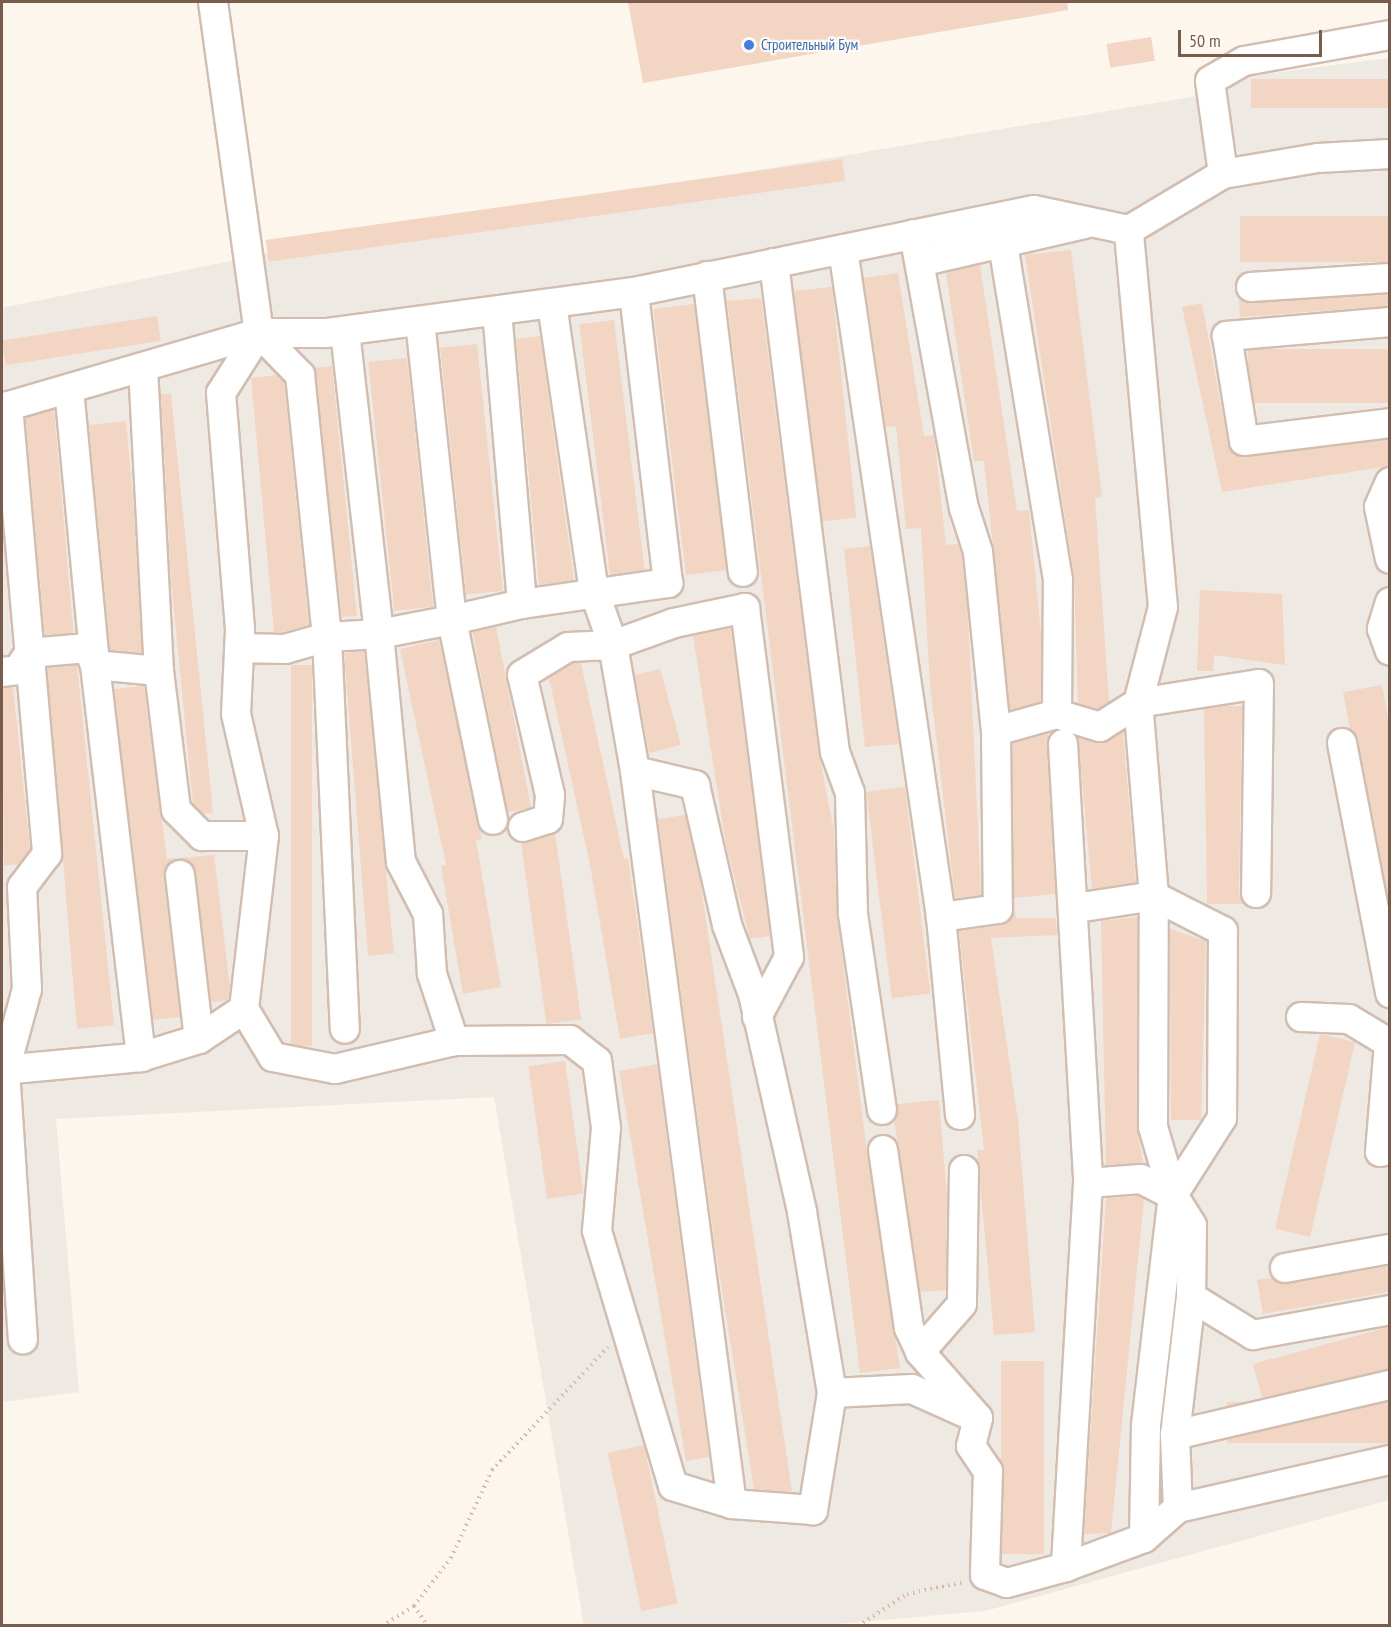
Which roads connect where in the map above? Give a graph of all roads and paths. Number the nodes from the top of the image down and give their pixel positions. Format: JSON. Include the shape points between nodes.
{"nodes":[{"id":1,"x":213,"y":2,"type":"edge"},
{"id":2,"x":1389,"y":35,"type":"edge"},
{"id":3,"x":1389,"y":154,"type":"edge"},
{"id":4,"x":1223,"y":174,"type":"junction"},
{"id":5,"x":1093,"y":222,"type":"junction"},
{"id":6,"x":1129,"y":230,"type":"junction"},
{"id":7,"x":914,"y":234,"type":"junction"},
{"id":8,"x":1003,"y":243,"type":"junction"},
{"id":9,"x":843,"y":249,"type":"junction"},
{"id":10,"x":920,"y":262,"type":"junction"},
{"id":11,"x":774,"y":263,"type":"junction"},
{"id":12,"x":707,"y":276,"type":"junction"},
{"id":13,"x":1389,"y":278,"type":"edge"},
{"id":14,"x":1251,"y":286,"type":"dead end"},
{"id":15,"x":634,"y":292,"type":"junction"},
{"id":16,"x":552,"y":304,"type":"junction"},
{"id":17,"x":497,"y":311,"type":"junction"},
{"id":18,"x":420,"y":321,"type":"junction"},
{"id":19,"x":1389,"y":322,"type":"edge"},
{"id":20,"x":345,"y":331,"type":"junction"},
{"id":21,"x":259,"y":333,"type":"junction"},
{"id":22,"x":143,"y":367,"type":"junction"},
{"id":23,"x":69,"y":389,"type":"junction"},
{"id":24,"x":5,"y":407,"type":"edge"},
{"id":25,"x":1389,"y":423,"type":"edge"},
{"id":26,"x":1389,"y":482,"type":"edge"},
{"id":27,"x":1389,"y":559,"type":"edge"},
{"id":28,"x":743,"y":572,"type":"dead end"},
{"id":29,"x":594,"y":591,"type":"junction"},
{"id":30,"x":1389,"y":602,"type":"edge"},
{"id":31,"x":522,"y":604,"type":"junction"},
{"id":32,"x":452,"y":620,"type":"junction"},
{"id":33,"x":379,"y":634,"type":"junction"},
{"id":34,"x":327,"y":637,"type":"junction"},
{"id":35,"x":614,"y":645,"type":"junction"},
{"id":36,"x":239,"y":648,"type":"junction"},
{"id":37,"x":1389,"y":651,"type":"edge"},
{"id":38,"x":29,"y":653,"type":"junction"},
{"id":39,"x":94,"y":665,"type":"junction"},
{"id":40,"x":159,"y":671,"type":"junction"},
{"id":41,"x":2,"y":672,"type":"edge"},
{"id":42,"x":1138,"y":703,"type":"junction"},
{"id":43,"x":1057,"y":714,"type":"junction"},
{"id":44,"x":996,"y":731,"type":"junction"},
{"id":45,"x":1342,"y":743,"type":"dead end"},
{"id":46,"x":1063,"y":744,"type":"dead end"},
{"id":47,"x":635,"y":771,"type":"junction"},
{"id":48,"x":493,"y":819,"type":"dead end"},
{"id":49,"x":523,"y":827,"type":"dead end"},
{"id":50,"x":264,"y":836,"type":"junction"},
{"id":51,"x":180,"y":875,"type":"dead end"},
{"id":52,"x":12,"y":882,"type":"edge"},
{"id":53,"x":1256,"y":893,"type":"dead end"},
{"id":54,"x":1154,"y":896,"type":"junction"},
{"id":55,"x":1076,"y":908,"type":"junction"},
{"id":56,"x":941,"y":917,"type":"junction"},
{"id":57,"x":1389,"y":993,"type":"edge"},
{"id":58,"x":244,"y":1009,"type":"junction"},
{"id":59,"x":757,"y":1017,"type":"junction"},
{"id":60,"x":1301,"y":1017,"type":"dead end"},
{"id":61,"x":345,"y":1029,"type":"dead end"},
{"id":62,"x":199,"y":1039,"type":"junction"},
{"id":63,"x":454,"y":1041,"type":"junction"},
{"id":64,"x":141,"y":1057,"type":"junction"},
{"id":65,"x":3,"y":1070,"type":"edge"},
{"id":66,"x":882,"y":1110,"type":"dead end"},
{"id":67,"x":960,"y":1115,"type":"dead end"},
{"id":68,"x":884,"y":1150,"type":"dead end"},
{"id":69,"x":1389,"y":1150,"type":"edge"},
{"id":70,"x":964,"y":1170,"type":"dead end"},
{"id":71,"x":1088,"y":1183,"type":"junction"},
{"id":72,"x":1173,"y":1195,"type":"junction"},
{"id":73,"x":1389,"y":1249,"type":"edge"},
{"id":74,"x":1285,"y":1268,"type":"dead end"},
{"id":75,"x":1191,"y":1298,"type":"junction"},
{"id":76,"x":1389,"y":1310,"type":"edge"},
{"id":77,"x":626,"y":1329,"type":"junction"},
{"id":78,"x":23,"y":1339,"type":"dead end"},
{"id":79,"x":920,"y":1352,"type":"junction"},
{"id":80,"x":1389,"y":1385,"type":"edge"},
{"id":81,"x":832,"y":1393,"type":"junction"},
{"id":82,"x":978,"y":1419,"type":"junction"},
{"id":83,"x":1175,"y":1435,"type":"junction"},
{"id":84,"x":1389,"y":1460,"type":"edge"},
{"id":85,"x":732,"y":1504,"type":"junction"},
{"id":86,"x":1178,"y":1508,"type":"junction"},
{"id":87,"x":1144,"y":1539,"type":"junction"},
{"id":88,"x":1066,"y":1567,"type":"junction"},
{"id":89,"x":985,"y":1575,"type":"junction"},
{"id":90,"x":414,"y":1606,"type":"junction"},
{"id":91,"x":382,"y":1626,"type":"edge"},
{"id":92,"x":428,"y":1626,"type":"edge"},
{"id":93,"x":858,"y":1626,"type":"edge"}],
"edges":[{"from":1,"to":21,"type":"lane"},
{"from":2,"to":4,"type":"lane","via":[[1244,61],[1210,81]]},
{"from":3,"to":4,"type":"lane","via":[[1318,158]]},
{"from":4,"to":6,"type":"lane"},
{"from":5,"to":6,"type":"lane"},
{"from":5,"to":7,"type":"lane","via":[[1034,210]]},
{"from":5,"to":8,"type":"lane"},
{"from":6,"to":42,"type":"lane","via":[[1163,607]]},
{"from":7,"to":9,"type":"lane"},
{"from":7,"to":10,"type":"lane"},
{"from":8,"to":10,"type":"lane"},
{"from":8,"to":43,"type":"lane","via":[[1058,580]]},
{"from":9,"to":11,"type":"lane"},
{"from":9,"to":56,"type":"lane"},
{"from":10,"to":44,"type":"lane","via":[[964,508],[978,552]]},
{"from":11,"to":12,"type":"lane"},
{"from":11,"to":66,"type":"lane","via":[[835,752],[850,793],[853,914]]},
{"from":12,"to":15,"type":"lane"},
{"from":12,"to":28,"type":"lane"},
{"from":13,"to":14,"type":"lane"},
{"from":15,"to":16,"type":"lane"},
{"from":15,"to":29,"type":"lane","via":[[668,583]]},
{"from":16,"to":17,"type":"lane"},
{"from":16,"to":29,"type":"lane"},
{"from":17,"to":18,"type":"lane"},
{"from":17,"to":31,"type":"lane"},
{"from":18,"to":20,"type":"lane"},
{"from":18,"to":32,"type":"lane"},
{"from":19,"to":25,"type":"lane","via":[[1227,336],[1244,441]]},
{"from":20,"to":21,"type":"lane"},
{"from":20,"to":33,"type":"lane"},
{"from":21,"to":22,"type":"lane"},
{"from":21,"to":34,"type":"lane","via":[[300,375]]},
{"from":21,"to":36,"type":"lane","via":[[221,393]]},
{"from":22,"to":23,"type":"lane"},
{"from":22,"to":40,"type":"lane"},
{"from":23,"to":24,"type":"lane"},
{"from":23,"to":39,"type":"lane"},
{"from":24,"to":38,"type":"lane"},
{"from":26,"to":27,"type":"lane","via":[[1379,507]]},
{"from":29,"to":31,"type":"lane"},
{"from":29,"to":35,"type":"lane"},
{"from":30,"to":37,"type":"lane","via":[[1382,629]]},
{"from":31,"to":32,"type":"lane"},
{"from":32,"to":33,"type":"lane"},
{"from":32,"to":48,"type":"lane"},
{"from":33,"to":34,"type":"lane"},
{"from":33,"to":63,"type":"lane","via":[[400,862],[428,914],[432,974]]},
{"from":34,"to":36,"type":"lane","via":[[285,649]]},
{"from":34,"to":61,"type":"lane"},
{"from":35,"to":47,"type":"lane"},
{"from":35,"to":49,"type":"lane","via":[[568,647],[522,675],[550,795],[548,819]]},
{"from":35,"to":59,"type":"lane","via":[[674,623],[745,608],[789,957]]},
{"from":36,"to":50,"type":"lane","via":[[236,714]]},
{"from":38,"to":39,"type":"lane","via":[[88,648]]},
{"from":38,"to":41,"type":"lane","via":[[18,670]]},
{"from":38,"to":52,"type":"lane","via":[[47,854]]},
{"from":39,"to":40,"type":"lane"},
{"from":39,"to":64,"type":"lane"},
{"from":40,"to":50,"type":"lane","via":[[176,810],[202,836]]},
{"from":42,"to":43,"type":"lane","via":[[1100,727]]},
{"from":42,"to":53,"type":"lane","via":[[1259,684]]},
{"from":42,"to":54,"type":"lane"},
{"from":43,"to":44,"type":"lane"},
{"from":44,"to":56,"type":"lane","via":[[998,909]]},
{"from":45,"to":57,"type":"lane"},
{"from":46,"to":55,"type":"lane"},
{"from":47,"to":59,"type":"lane","via":[[695,785],[727,925]]},
{"from":47,"to":85,"type":"lane"},
{"from":50,"to":58,"type":"lane"},
{"from":51,"to":62,"type":"lane"},
{"from":52,"to":65,"type":"lane","via":[[27,990]]},
{"from":54,"to":55,"type":"lane"},
{"from":54,"to":72,"type":"lane","via":[[1153,1127]]},
{"from":54,"to":72,"type":"lane","via":[[1223,931],[1222,1119]]},
{"from":55,"to":71,"type":"lane"},
{"from":56,"to":67,"type":"lane"},
{"from":58,"to":62,"type":"lane"},
{"from":58,"to":63,"type":"lane","via":[[273,1058],[335,1069]]},
{"from":59,"to":81,"type":"lane","via":[[802,1212]]},
{"from":60,"to":69,"type":"lane","via":[[1349,1019],[1389,1043],[1380,1152]]},
{"from":62,"to":64,"type":"lane"},
{"from":63,"to":77,"type":"lane","via":[[570,1040],[597,1061],[606,1128],[597,1231]]},
{"from":64,"to":65,"type":"lane"},
{"from":65,"to":78,"type":"lane"},
{"from":68,"to":79,"type":"lane","via":[[909,1328]]},
{"from":70,"to":79,"type":"lane","via":[[962,1304]]},
{"from":71,"to":72,"type":"lane","via":[[1142,1179]]},
{"from":71,"to":88,"type":"lane"},
{"from":72,"to":75,"type":"lane","via":[[1192,1226]]},
{"from":72,"to":87,"type":"lane","via":[[1146,1425]]},
{"from":73,"to":74,"type":"lane"},
{"from":75,"to":76,"type":"lane","via":[[1253,1335]]},
{"from":75,"to":83,"type":"lane"},
{"from":77,"to":85,"type":"lane","via":[[673,1486]]},
{"from":77,"to":90,"type":"path","via":[[492,1470],[452,1558]]},
{"from":79,"to":82,"type":"lane"},
{"from":80,"to":83,"type":"lane"},
{"from":81,"to":82,"type":"lane","via":[[912,1389]]},
{"from":81,"to":85,"type":"lane","via":[[813,1509]]},
{"from":82,"to":89,"type":"lane","via":[[971,1446],[988,1471]]},
{"from":83,"to":86,"type":"lane"},
{"from":84,"to":86,"type":"lane"},
{"from":86,"to":87,"type":"lane"},
{"from":87,"to":88,"type":"lane"},
{"from":88,"to":89,"type":"lane","via":[[1007,1583]]},
{"from":89,"to":93,"type":"path","via":[[907,1594]]},
{"from":90,"to":91,"type":"path"},
{"from":90,"to":92,"type":"path"}]}
